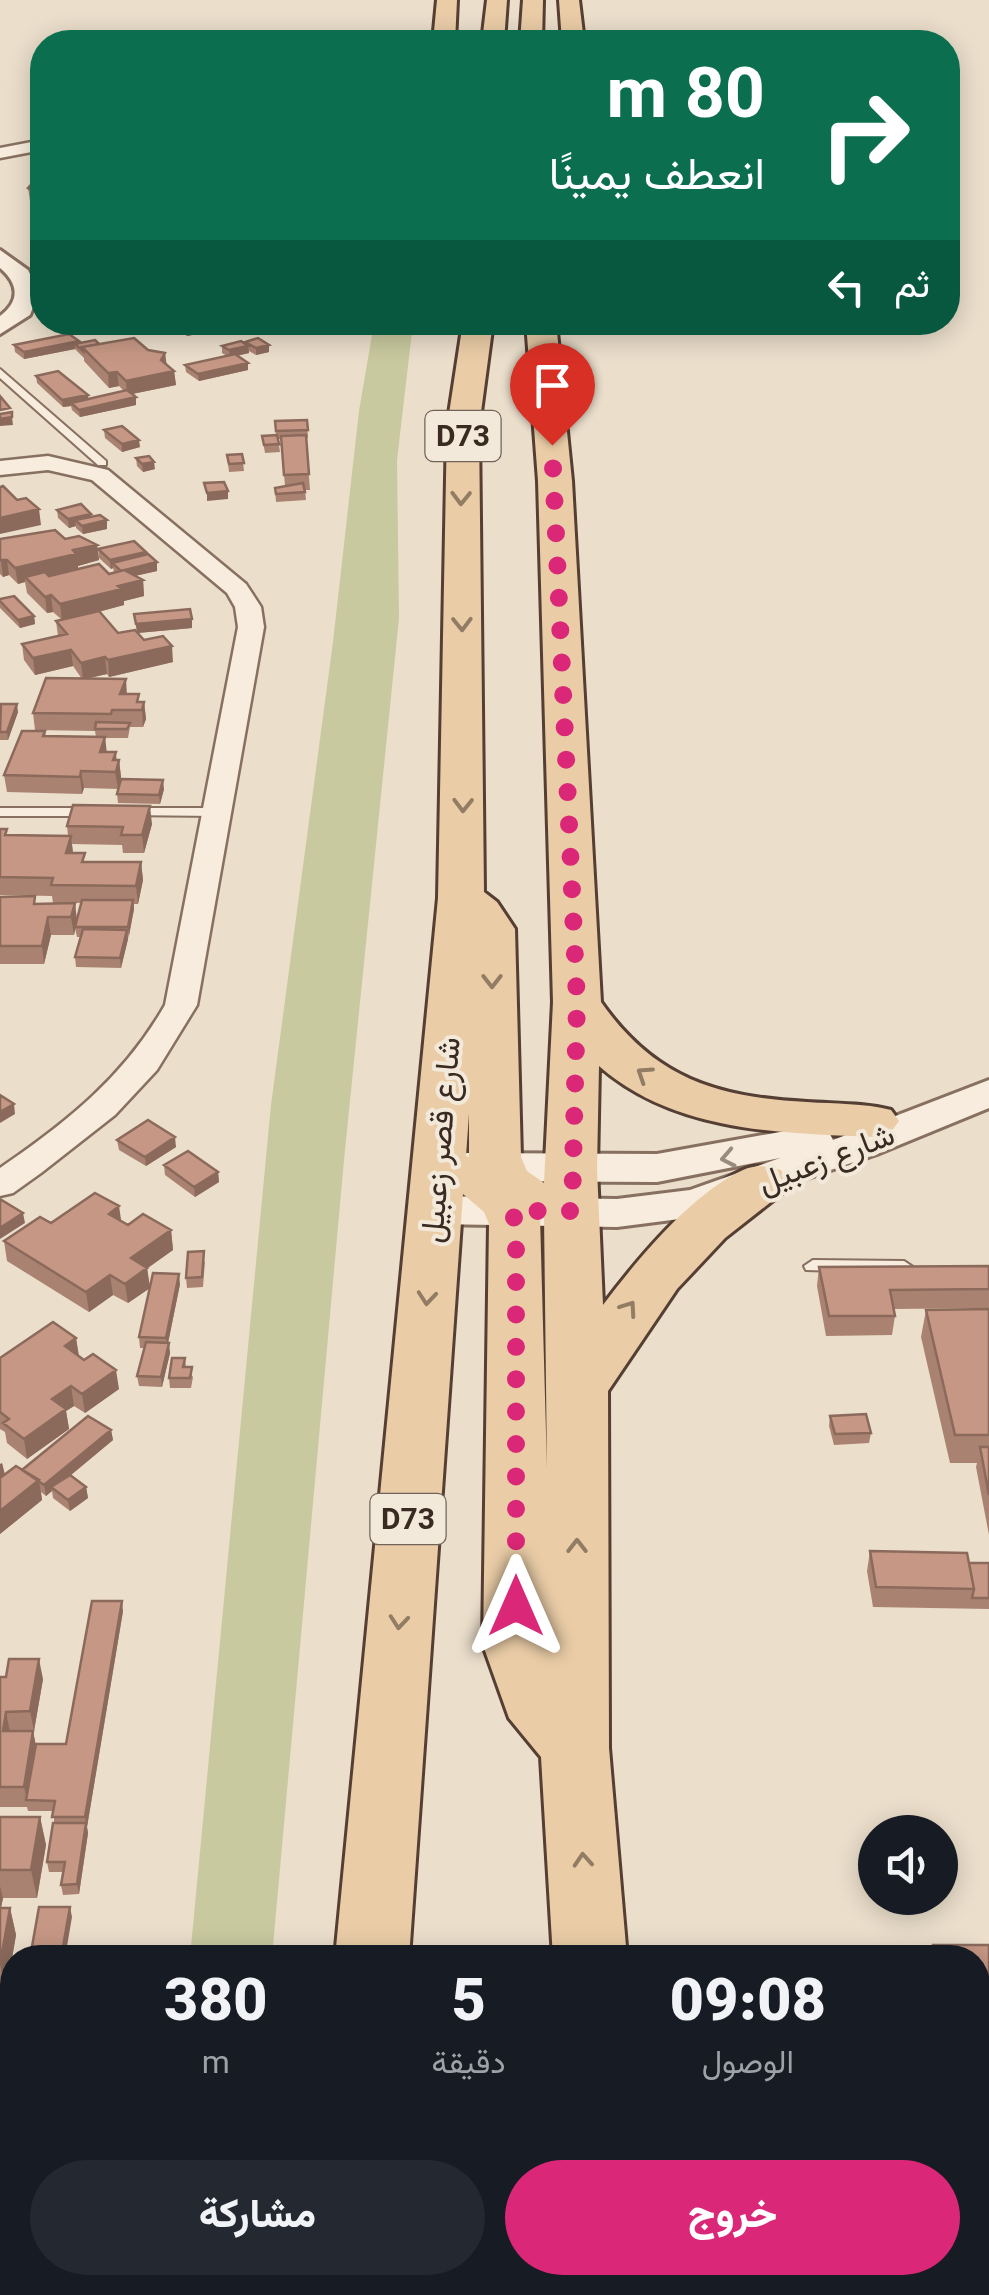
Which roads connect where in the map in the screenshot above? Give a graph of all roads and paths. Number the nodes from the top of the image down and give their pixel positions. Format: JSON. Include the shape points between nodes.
{"nodes":[{"id":1,"x":447,"y":0,"type":"edge"},
{"id":2,"x":497,"y":0,"type":"edge"},
{"id":3,"x":533,"y":0,"type":"edge"},
{"id":4,"x":569,"y":0,"type":"edge"},
{"id":5,"x":445,"y":30,"type":"edge"},
{"id":6,"x":494,"y":30,"type":"edge"},
{"id":7,"x":532,"y":30,"type":"edge"},
{"id":8,"x":572,"y":30,"type":"edge"},
{"id":9,"x":30,"y":148,"type":"edge"},
{"id":10,"x":0,"y":154,"type":"edge"},
{"id":11,"x":0,"y":257,"type":"edge"},
{"id":12,"x":0,"y":327,"type":"edge"},
{"id":13,"x":473,"y":335,"type":"edge"},
{"id":14,"x":546,"y":335,"type":"edge"},
{"id":15,"x":0,"y":372,"type":"edge"},
{"id":16,"x":102,"y":463,"type":"junction"},
{"id":17,"x":0,"y":465,"type":"edge"},
{"id":18,"x":142,"y":506,"type":"junction"},
{"id":19,"x":0,"y":812,"type":"edge"},
{"id":20,"x":216,"y":812,"type":"junction"},
{"id":21,"x":577,"y":1002,"type":"junction"},
{"id":22,"x":989,"y":1081,"type":"edge"},
{"id":23,"x":989,"y":1093,"type":"edge"},
{"id":24,"x":873,"y":1120,"type":"junction"},
{"id":25,"x":7,"y":1172,"type":"edge"},
{"id":26,"x":762,"y":1182,"type":"junction"},
{"id":27,"x":471,"y":1189,"type":"junction"},
{"id":28,"x":658,"y":1189,"type":"junction"},
{"id":29,"x":571,"y":1190,"type":"junction"},
{"id":30,"x":813,"y":1266,"type":"dead end"},
{"id":31,"x":930,"y":1267,"type":"edge"},
{"id":32,"x":578,"y":1391,"type":"junction"},
{"id":33,"x":575,"y":1748,"type":"junction"},
{"id":34,"x":377,"y":1873,"type":"junction"},
{"id":35,"x":347,"y":1945,"type":"edge"},
{"id":36,"x":373,"y":1945,"type":"edge"},
{"id":37,"x":592,"y":1945,"type":"edge"}],
"edges":[{"from":1,"to":5,"type":"main road"},
{"from":2,"to":6,"type":"main road"},
{"from":3,"to":7,"type":"main road"},
{"from":4,"to":8,"type":"main road"},
{"from":9,"to":10,"type":"street"},
{"from":11,"to":12,"type":"street","via":[[25,278],[29,294],[23,311]]},
{"from":13,"to":27,"type":"main road","number":"D73","one_way":true,"via":[[460,541],[461,898],[492,930],[494,1146]]},
{"from":14,"to":21,"type":"main road","number":"D73"},
{"from":15,"to":16,"type":"lane"},
{"from":16,"to":17,"type":"street","via":[[47,454]]},
{"from":16,"to":18,"type":"street"},
{"from":17,"to":18,"type":"street","via":[[86,469]]},
{"from":18,"to":20,"type":"street","via":[[237,589],[248,607],[252,627]]},
{"from":19,"to":20,"type":"lane"},
{"from":20,"to":25,"type":"street","via":[[180,1005],[158,1049],[122,1092]]},
{"from":24,"to":21,"type":"main road","one_way":true,"via":[[751,1114],[682,1095],[620,1058]]},
{"from":21,"to":29,"type":"main road","number":"D73"},
{"from":22,"to":24,"type":"street","name":"شارع زعبيل"},
{"from":23,"to":26,"type":"street","name":"شارع زعبيل"},
{"from":24,"to":28,"type":"street","name":"شارع زعبيل","one_way":true},
{"from":26,"to":28,"type":"street","name":"شارع زعبيل"},
{"from":32,"to":26,"type":"main road","one_way":true,"via":[[629,1309],[677,1251]]},
{"from":27,"to":29,"type":"main road","via":[[505,1180],[533,1200]]},
{"from":27,"to":33,"type":"main road","via":[[516,1224],[516,1644],[533,1699]]},
{"from":27,"to":34,"type":"main road","name":"شارع قصر زعبيل","number":"D73","one_way":true},
{"from":28,"to":29,"type":"street"},
{"from":29,"to":32,"type":"main road","number":"D73"},
{"from":30,"to":31,"type":"lane"},
{"from":33,"to":32,"type":"main road","number":"D73","one_way":true},
{"from":37,"to":33,"type":"main road","number":"D73","one_way":true},
{"from":34,"to":35,"type":"main road"},
{"from":34,"to":36,"type":"main road","name":"شارع قصر زعبيل","number":"D73"}]}
